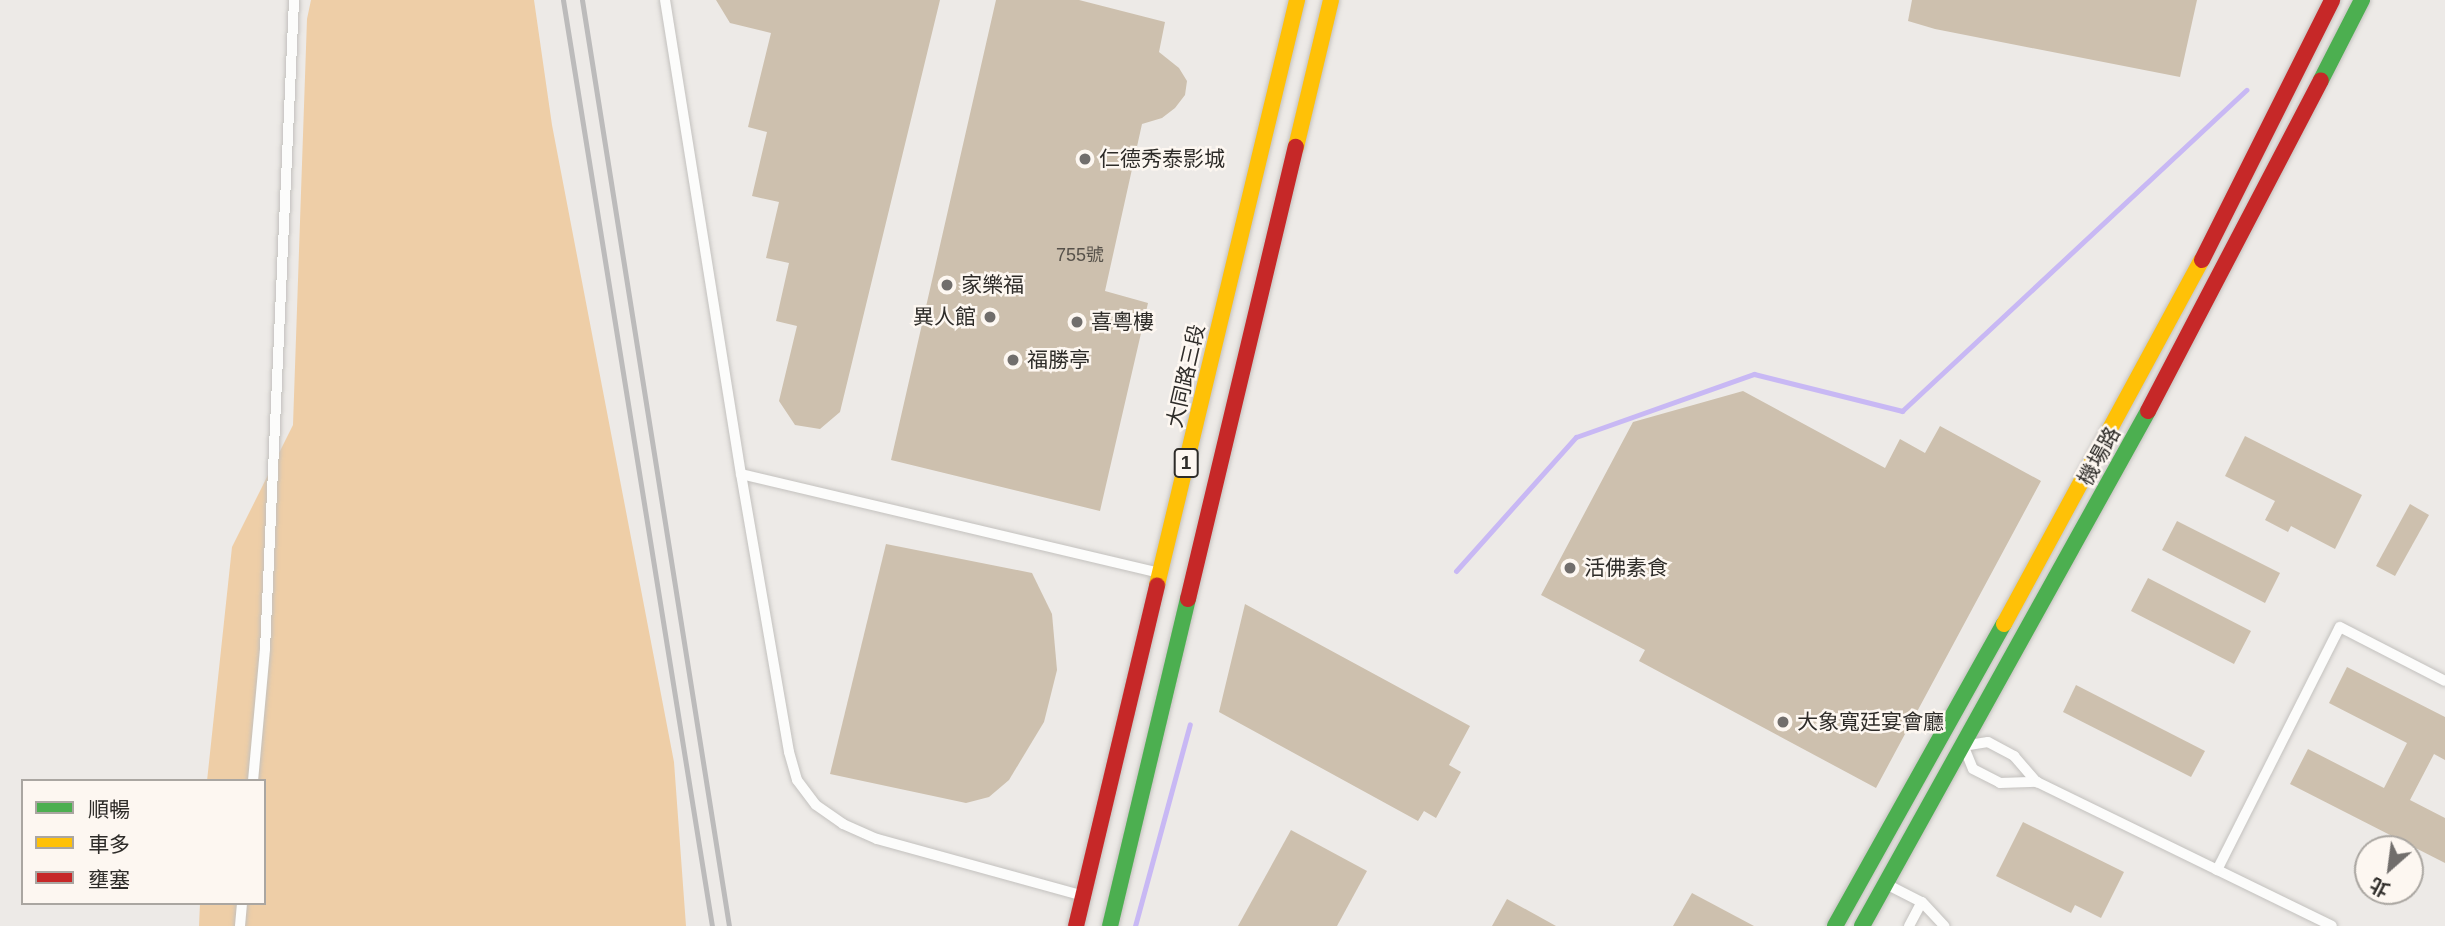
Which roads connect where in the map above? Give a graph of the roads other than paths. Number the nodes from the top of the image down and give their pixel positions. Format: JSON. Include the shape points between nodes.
{"nodes":[{"id":1,"x":294,"y":0,"type":"edge"},
{"id":2,"x":665,"y":0,"type":"edge"},
{"id":3,"x":1297,"y":0,"type":"edge"},
{"id":4,"x":1331,"y":0,"type":"edge"},
{"id":5,"x":2332,"y":0,"type":"edge"},
{"id":6,"x":2362,"y":0,"type":"edge"},
{"id":7,"x":741,"y":474,"type":"junction"},
{"id":8,"x":1160,"y":573,"type":"junction"},
{"id":9,"x":2445,"y":681,"type":"edge"},
{"id":10,"x":1944,"y":736,"type":"junction"},
{"id":11,"x":1964,"y":746,"type":"junction"},
{"id":12,"x":253,"y":779,"type":"edge"},
{"id":13,"x":2037,"y":782,"type":"junction"},
{"id":14,"x":2217,"y":870,"type":"junction"},
{"id":15,"x":1866,"y":872,"type":"junction"},
{"id":16,"x":1886,"y":884,"type":"junction"},
{"id":17,"x":1099,"y":900,"type":"junction"},
{"id":18,"x":1922,"y":902,"type":"junction"},
{"id":19,"x":242,"y":905,"type":"edge"},
{"id":20,"x":240,"y":926,"type":"edge"},
{"id":21,"x":1076,"y":926,"type":"edge"},
{"id":22,"x":1110,"y":926,"type":"edge"},
{"id":23,"x":1835,"y":926,"type":"edge"},
{"id":24,"x":1862,"y":926,"type":"edge"},
{"id":25,"x":1909,"y":926,"type":"edge"},
{"id":26,"x":1944,"y":926,"type":"edge"},
{"id":27,"x":2332,"y":926,"type":"edge"}],
"edges":[{"from":1,"to":12,"type":"lane","via":[[265,649]]},
{"from":2,"to":7,"type":"lane"},
{"from":3,"to":8,"type":"street","name":"大同路三段","number":"1"},
{"from":4,"to":17,"type":"street","name":"大同路三段","number":"1"},
{"from":5,"to":10,"type":"street","name":"機場路","via":[[2231,208]]},
{"from":6,"to":11,"type":"street","name":"機場路","via":[[2242,236]]},
{"from":7,"to":8,"type":"lane"},
{"from":7,"to":17,"type":"lane","via":[[789,752],[797,780],[816,806],[877,839]]},
{"from":8,"to":17,"type":"street","name":"大同路三段","number":"1"},
{"from":9,"to":14,"type":"lane","via":[[2340,627]]},
{"from":10,"to":11,"type":"lane"},
{"from":10,"to":15,"type":"street","name":"機場路"},
{"from":11,"to":13,"type":"lane","via":[[1988,742],[2014,756]]},
{"from":11,"to":13,"type":"lane","via":[[1973,769],[2000,783]]},
{"from":11,"to":16,"type":"street","name":"機場路"},
{"from":13,"to":14,"type":"lane"},
{"from":14,"to":27,"type":"lane"},
{"from":15,"to":16,"type":"lane"},
{"from":15,"to":23,"type":"street","name":"機場路"},
{"from":16,"to":18,"type":"lane"},
{"from":16,"to":24,"type":"street","name":"機場路"},
{"from":17,"to":21,"type":"street","name":"大同路三段","number":"1"},
{"from":17,"to":22,"type":"street","name":"大同路三段","number":"1"},
{"from":18,"to":25,"type":"lane"},
{"from":18,"to":26,"type":"lane"},
{"from":19,"to":20,"type":"lane"}]}
